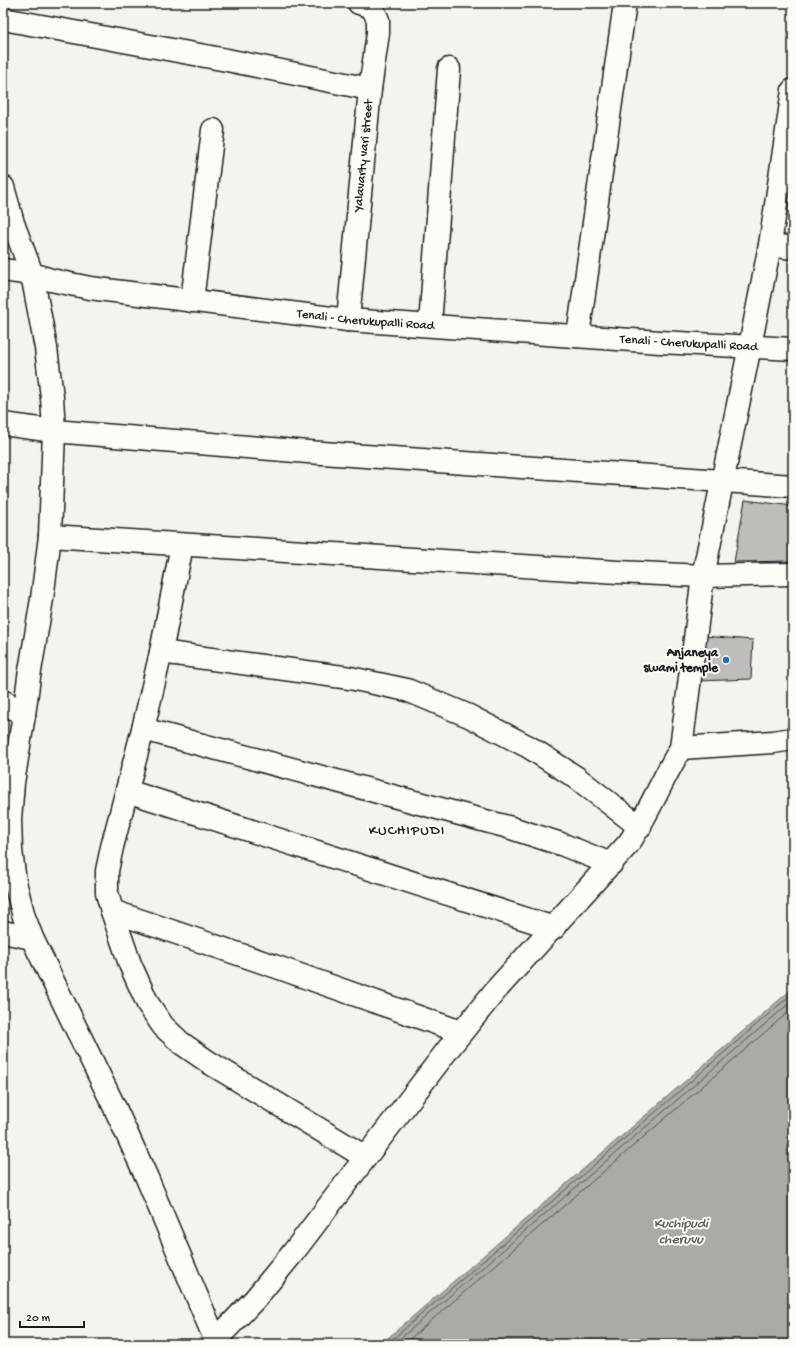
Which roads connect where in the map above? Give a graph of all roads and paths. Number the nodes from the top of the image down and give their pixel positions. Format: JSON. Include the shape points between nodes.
{"nodes":[{"id":1,"x":359,"y":3,"type":"edge"},
{"id":2,"x":625,"y":3,"type":"edge"},
{"id":3,"x":3,"y":19,"type":"edge"},
{"id":4,"x":449,"y":69,"type":"dead end"},
{"id":5,"x":370,"y":89,"type":"junction"},
{"id":6,"x":793,"y":90,"type":"edge"},
{"id":7,"x":213,"y":130,"type":"dead end"},
{"id":8,"x":3,"y":187,"type":"edge"},
{"id":9,"x":770,"y":245,"type":"junction"},
{"id":10,"x":793,"y":248,"type":"edge"},
{"id":11,"x":3,"y":270,"type":"edge"},
{"id":12,"x":32,"y":274,"type":"junction"},
{"id":13,"x":192,"y":302,"type":"junction"},
{"id":14,"x":348,"y":320,"type":"junction"},
{"id":15,"x":430,"y":326,"type":"junction"},
{"id":16,"x":578,"y":336,"type":"junction"},
{"id":17,"x":750,"y":346,"type":"junction"},
{"id":18,"x":793,"y":349,"type":"edge"},
{"id":19,"x":3,"y":424,"type":"edge"},
{"id":20,"x":54,"y":431,"type":"junction"},
{"id":21,"x":722,"y":480,"type":"junction"},
{"id":22,"x":793,"y":486,"type":"edge"},
{"id":23,"x":50,"y":536,"type":"junction"},
{"id":24,"x":182,"y":545,"type":"junction"},
{"id":25,"x":793,"y":574,"type":"edge"},
{"id":26,"x":703,"y":576,"type":"junction"},
{"id":27,"x":161,"y":652,"type":"junction"},
{"id":28,"x":3,"y":702,"type":"edge"},
{"id":29,"x":24,"y":715,"type":"junction"},
{"id":30,"x":143,"y":729,"type":"junction"},
{"id":31,"x":793,"y":739,"type":"edge"},
{"id":32,"x":681,"y":748,"type":"junction"},
{"id":33,"x":127,"y":791,"type":"junction"},
{"id":34,"x":640,"y":827,"type":"junction"},
{"id":35,"x":611,"y":864,"type":"junction"},
{"id":36,"x":112,"y":911,"type":"junction"},
{"id":37,"x":554,"y":928,"type":"junction"},
{"id":38,"x":3,"y":932,"type":"edge"},
{"id":39,"x":32,"y":938,"type":"junction"},
{"id":40,"x":461,"y":1032,"type":"junction"},
{"id":41,"x":365,"y":1157,"type":"junction"},
{"id":42,"x":215,"y":1343,"type":"edge"}],
"edges":[{"from":1,"to":5,"type":"street","name":"Yalavarty vari street","via":[[369,6],[378,20]]},
{"from":2,"to":16,"type":"street"},
{"from":3,"to":5,"type":"street"},
{"from":4,"to":15,"type":"street"},
{"from":5,"to":14,"type":"street","name":"Yalavarty vari street"},
{"from":6,"to":9,"type":"street"},
{"from":7,"to":13,"type":"street"},
{"from":8,"to":12,"type":"street"},
{"from":9,"to":10,"type":"street"},
{"from":9,"to":17,"type":"street"},
{"from":11,"to":12,"type":"street","name":"Tenali - Cherukupalli Road"},
{"from":12,"to":13,"type":"street","name":"Tenali - Cherukupalli Road","via":[[90,288]]},
{"from":12,"to":20,"type":"street","via":[[46,348]]},
{"from":13,"to":14,"type":"street","name":"Tenali - Cherukupalli Road"},
{"from":14,"to":15,"type":"street","name":"Tenali - Cherukupalli Road"},
{"from":15,"to":16,"type":"street","name":"Tenali - Cherukupalli Road"},
{"from":16,"to":17,"type":"street","name":"Tenali - Cherukupalli Road"},
{"from":17,"to":18,"type":"street","name":"Tenali - Cherukupalli Road"},
{"from":17,"to":21,"type":"street"},
{"from":19,"to":20,"type":"street"},
{"from":20,"to":21,"type":"street","via":[[316,453]]},
{"from":20,"to":23,"type":"street"},
{"from":21,"to":22,"type":"street"},
{"from":21,"to":26,"type":"street"},
{"from":23,"to":24,"type":"street"},
{"from":23,"to":29,"type":"street"},
{"from":24,"to":26,"type":"street"},
{"from":24,"to":27,"type":"street"},
{"from":25,"to":26,"type":"street"},
{"from":26,"to":32,"type":"street"},
{"from":27,"to":30,"type":"street"},
{"from":27,"to":34,"type":"street","via":[[350,678],[407,690],[469,716],[529,747],[577,778]]},
{"from":28,"to":29,"type":"street"},
{"from":29,"to":39,"type":"street","via":[[13,783],[11,850],[15,882]]},
{"from":30,"to":33,"type":"street"},
{"from":30,"to":35,"type":"street","via":[[508,827]]},
{"from":31,"to":32,"type":"street"},
{"from":32,"to":34,"type":"street"},
{"from":33,"to":36,"type":"street","via":[[107,871],[107,893]]},
{"from":33,"to":37,"type":"street"},
{"from":34,"to":35,"type":"street"},
{"from":35,"to":37,"type":"street"},
{"from":36,"to":40,"type":"street"},
{"from":36,"to":41,"type":"street","via":[[130,964],[148,1004],[162,1026],[210,1063]]},
{"from":37,"to":40,"type":"street"},
{"from":38,"to":39,"type":"street"},
{"from":39,"to":42,"type":"street","via":[[148,1178]]},
{"from":40,"to":41,"type":"street"},
{"from":41,"to":42,"type":"street","via":[[292,1254]]}]}
